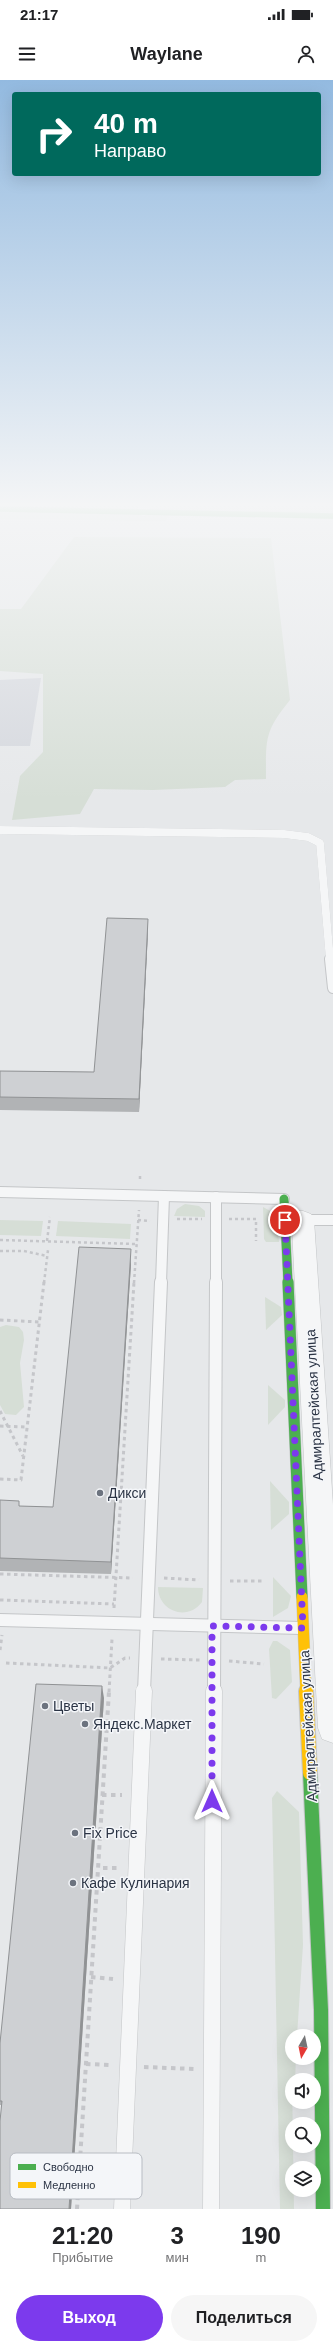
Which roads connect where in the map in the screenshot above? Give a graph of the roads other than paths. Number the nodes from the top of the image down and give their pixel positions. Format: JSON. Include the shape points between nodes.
{"nodes":[{"id":1,"x":0,"y":830,"type":"edge"},
{"id":2,"x":333,"y":988,"type":"edge"},
{"id":3,"x":0,"y":1192,"type":"edge"},
{"id":4,"x":164,"y":1196,"type":"junction"},
{"id":5,"x":216,"y":1197,"type":"junction"},
{"id":6,"x":291,"y":1213,"type":"junction"},
{"id":7,"x":333,"y":1220,"type":"edge"},
{"id":8,"x":0,"y":1620,"type":"edge"},
{"id":9,"x":146,"y":1624,"type":"junction"},
{"id":10,"x":212,"y":1626,"type":"junction"},
{"id":11,"x":315,"y":1628,"type":"junction"},
{"id":12,"x":333,"y":1728,"type":"edge"},
{"id":13,"x":125,"y":2153,"type":"edge"},
{"id":14,"x":123,"y":2199,"type":"edge"},
{"id":15,"x":122,"y":2209,"type":"edge"},
{"id":16,"x":210,"y":2209,"type":"edge"},
{"id":17,"x":323,"y":2209,"type":"edge"}],
"edges":[{"from":1,"to":2,"type":"lane","via":[[284,834],[314,840],[320,843]]},
{"from":3,"to":4,"type":"lane"},
{"from":4,"to":5,"type":"lane"},
{"from":4,"to":9,"type":"lane"},
{"from":5,"to":6,"type":"lane"},
{"from":5,"to":10,"type":"lane"},
{"from":6,"to":7,"type":"lane"},
{"from":6,"to":11,"type":"street","name":"Адмиралтейская улица"},
{"from":8,"to":9,"type":"lane"},
{"from":9,"to":10,"type":"lane"},
{"from":9,"to":13,"type":"lane"},
{"from":10,"to":11,"type":"lane"},
{"from":10,"to":16,"type":"lane"},
{"from":11,"to":12,"type":"street","name":"Адмиралтейская улица"},
{"from":11,"to":17,"type":"street","name":"Адмиралтейская улица"},
{"from":14,"to":15,"type":"lane"}]}
